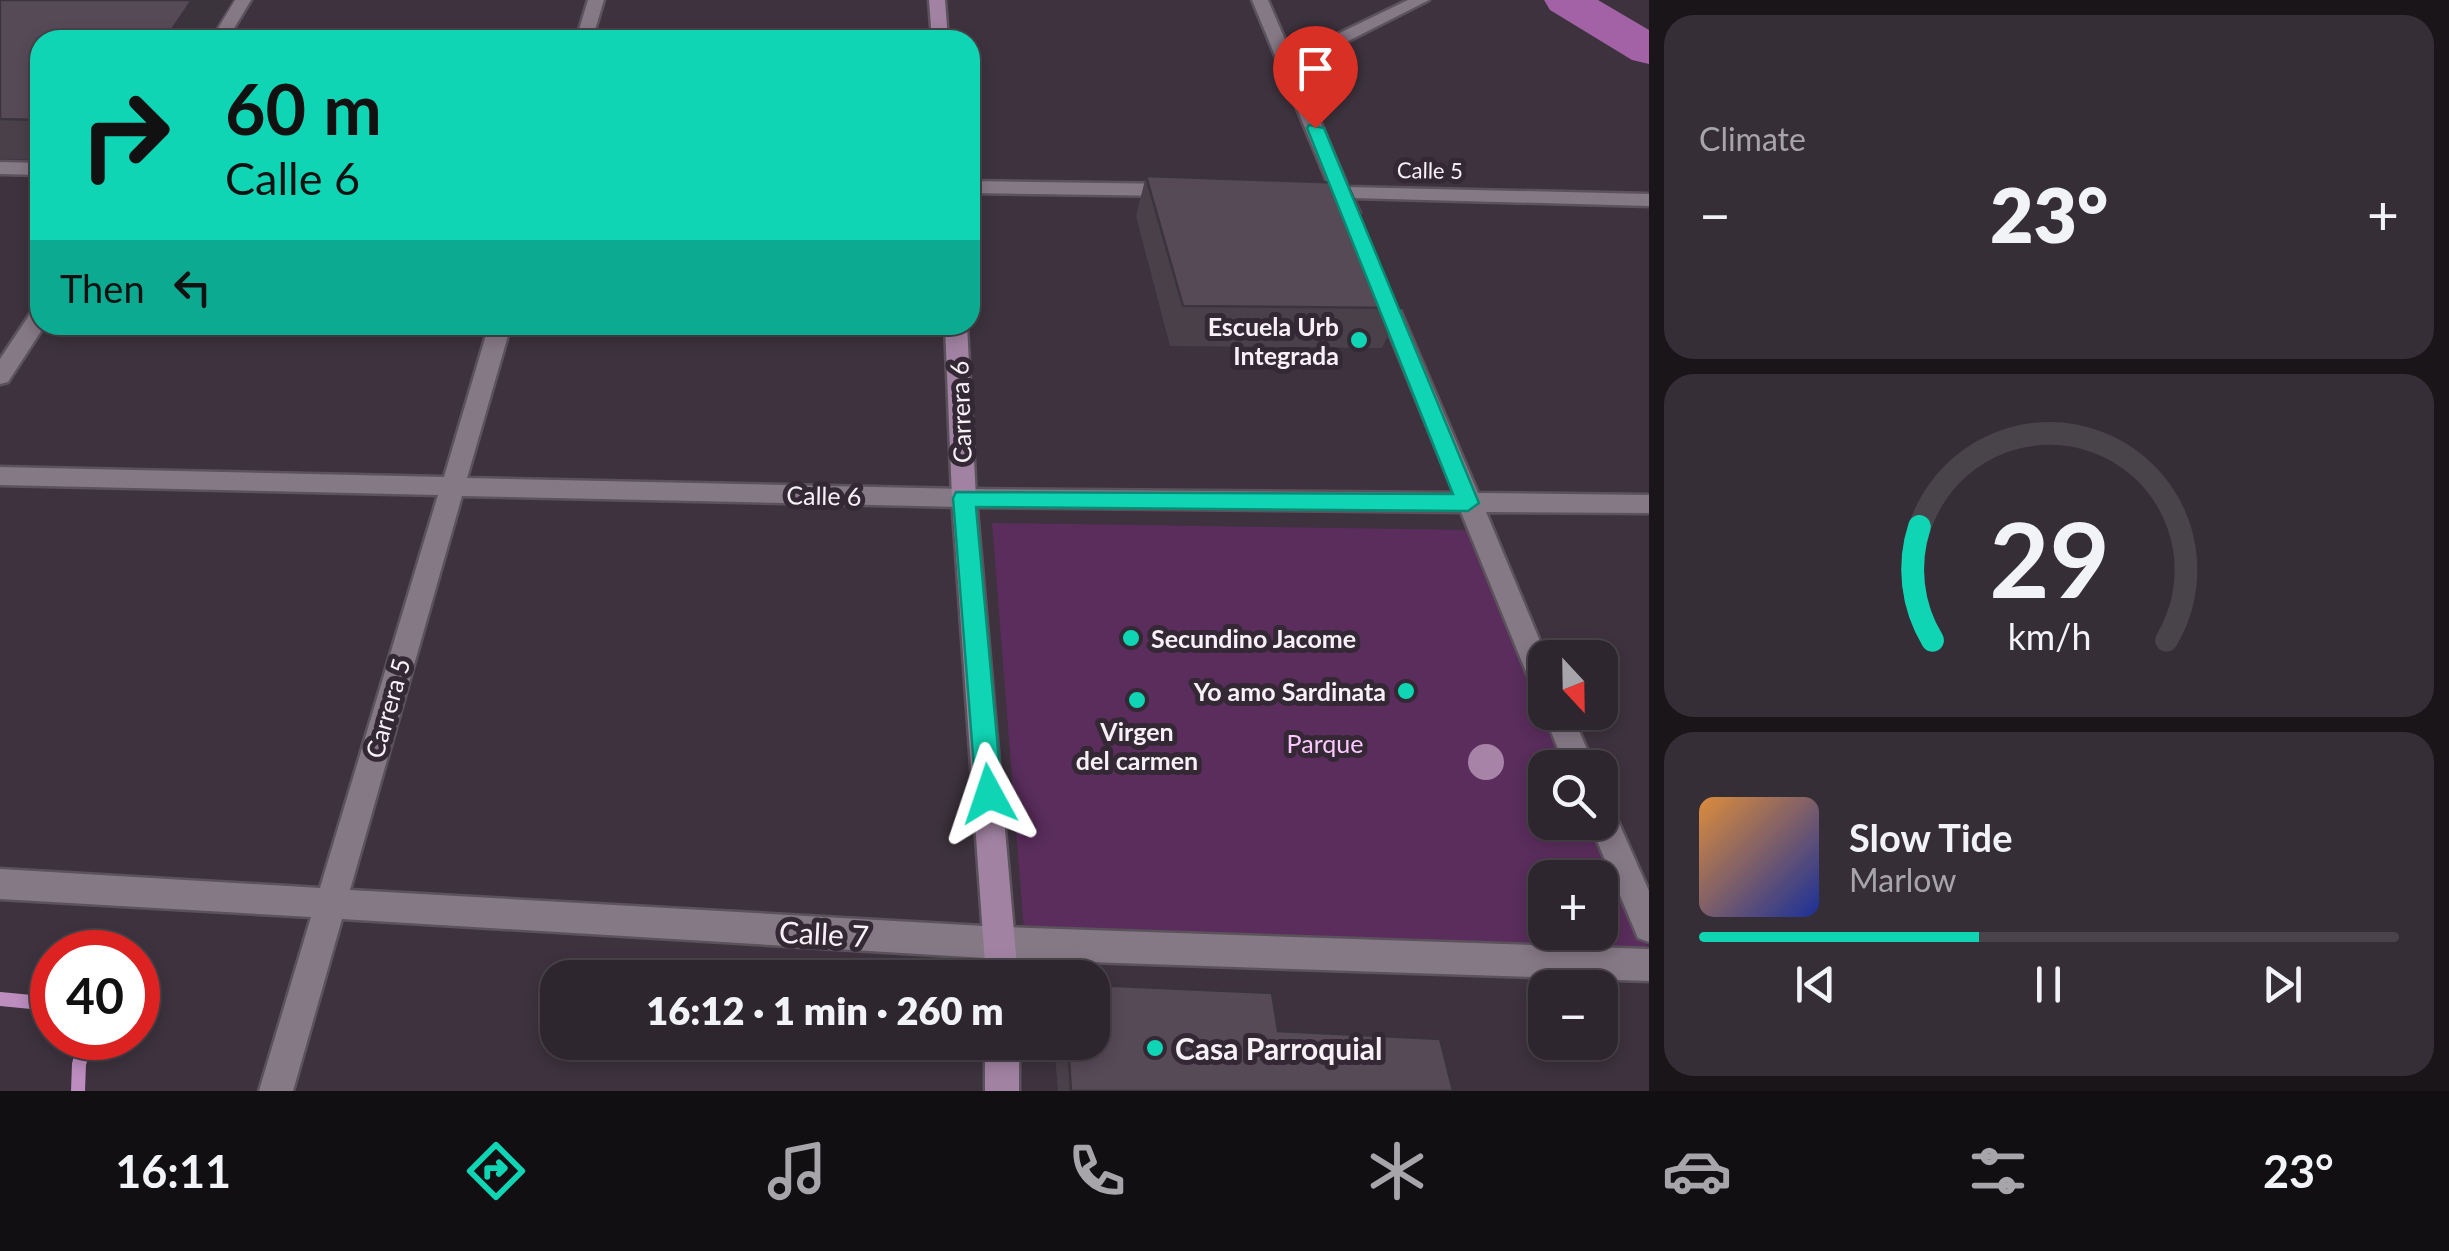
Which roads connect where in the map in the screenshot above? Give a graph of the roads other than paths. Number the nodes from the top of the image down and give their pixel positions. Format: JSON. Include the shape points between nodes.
{"nodes":[{"id":1,"x":244,"y":0,"type":"edge"},
{"id":2,"x":596,"y":0,"type":"edge"},
{"id":3,"x":937,"y":0,"type":"edge"},
{"id":4,"x":1260,"y":0,"type":"edge"},
{"id":5,"x":1412,"y":1,"type":"edge"},
{"id":6,"x":225,"y":30,"type":"edge"},
{"id":7,"x":587,"y":30,"type":"edge"},
{"id":8,"x":939,"y":30,"type":"edge"},
{"id":9,"x":1288,"y":64,"type":"junction"},
{"id":10,"x":0,"y":168,"type":"edge"},
{"id":11,"x":30,"y":169,"type":"edge"},
{"id":12,"x":980,"y":187,"type":"edge"},
{"id":13,"x":1205,"y":190,"type":"edge"},
{"id":14,"x":1303,"y":192,"type":"edge"},
{"id":15,"x":1342,"y":192,"type":"junction"},
{"id":16,"x":1649,"y":200,"type":"edge"},
{"id":17,"x":1357,"y":229,"type":"edge"},
{"id":18,"x":1372,"y":266,"type":"edge"},
{"id":19,"x":30,"y":331,"type":"edge"},
{"id":20,"x":497,"y":335,"type":"edge"},
{"id":21,"x":956,"y":335,"type":"edge"},
{"id":22,"x":0,"y":376,"type":"edge"},
{"id":23,"x":0,"y":476,"type":"edge"},
{"id":24,"x":450,"y":487,"type":"junction"},
{"id":25,"x":964,"y":498,"type":"junction"},
{"id":26,"x":1468,"y":503,"type":"junction"},
{"id":27,"x":1649,"y":504,"type":"edge"},
{"id":28,"x":1528,"y":644,"type":"edge"},
{"id":29,"x":1612,"y":840,"type":"edge"},
{"id":30,"x":0,"y":884,"type":"edge"},
{"id":31,"x":331,"y":906,"type":"junction"},
{"id":32,"x":1649,"y":927,"type":"edge"},
{"id":33,"x":1002,"y":943,"type":"junction"},
{"id":34,"x":1002,"y":960,"type":"edge"},
{"id":35,"x":1649,"y":965,"type":"edge"},
{"id":36,"x":1002,"y":1060,"type":"edge"},
{"id":37,"x":276,"y":1091,"type":"edge"},
{"id":38,"x":1002,"y":1091,"type":"edge"}],
"edges":[{"from":1,"to":6,"type":"street"},
{"from":2,"to":7,"type":"street"},
{"from":3,"to":8,"type":"street"},
{"from":4,"to":9,"type":"street"},
{"from":5,"to":9,"type":"street"},
{"from":9,"to":15,"type":"street"},
{"from":10,"to":11,"type":"street"},
{"from":12,"to":13,"type":"street"},
{"from":14,"to":15,"type":"street","name":"Calle 5"},
{"from":15,"to":16,"type":"street","name":"Calle 5"},
{"from":15,"to":17,"type":"street"},
{"from":18,"to":26,"type":"street"},
{"from":19,"to":22,"type":"street"},
{"from":20,"to":24,"type":"street","name":"Carrera 5"},
{"from":21,"to":25,"type":"street","name":"Carrera 6"},
{"from":23,"to":24,"type":"street","name":"Calle 6"},
{"from":24,"to":25,"type":"street","name":"Calle 6"},
{"from":24,"to":31,"type":"street","name":"Carrera 5"},
{"from":25,"to":26,"type":"street","name":"Calle 6"},
{"from":25,"to":33,"type":"street","name":"Carrera 6"},
{"from":26,"to":27,"type":"street","name":"Calle 6"},
{"from":26,"to":28,"type":"street"},
{"from":29,"to":32,"type":"street"},
{"from":30,"to":31,"type":"street","name":"Calle 7"},
{"from":31,"to":33,"type":"street","name":"Calle 7"},
{"from":31,"to":37,"type":"street","name":"Carrera 5"},
{"from":33,"to":34,"type":"street","name":"Carrera 6"},
{"from":33,"to":35,"type":"street","name":"Calle 7"},
{"from":36,"to":38,"type":"street"}]}
